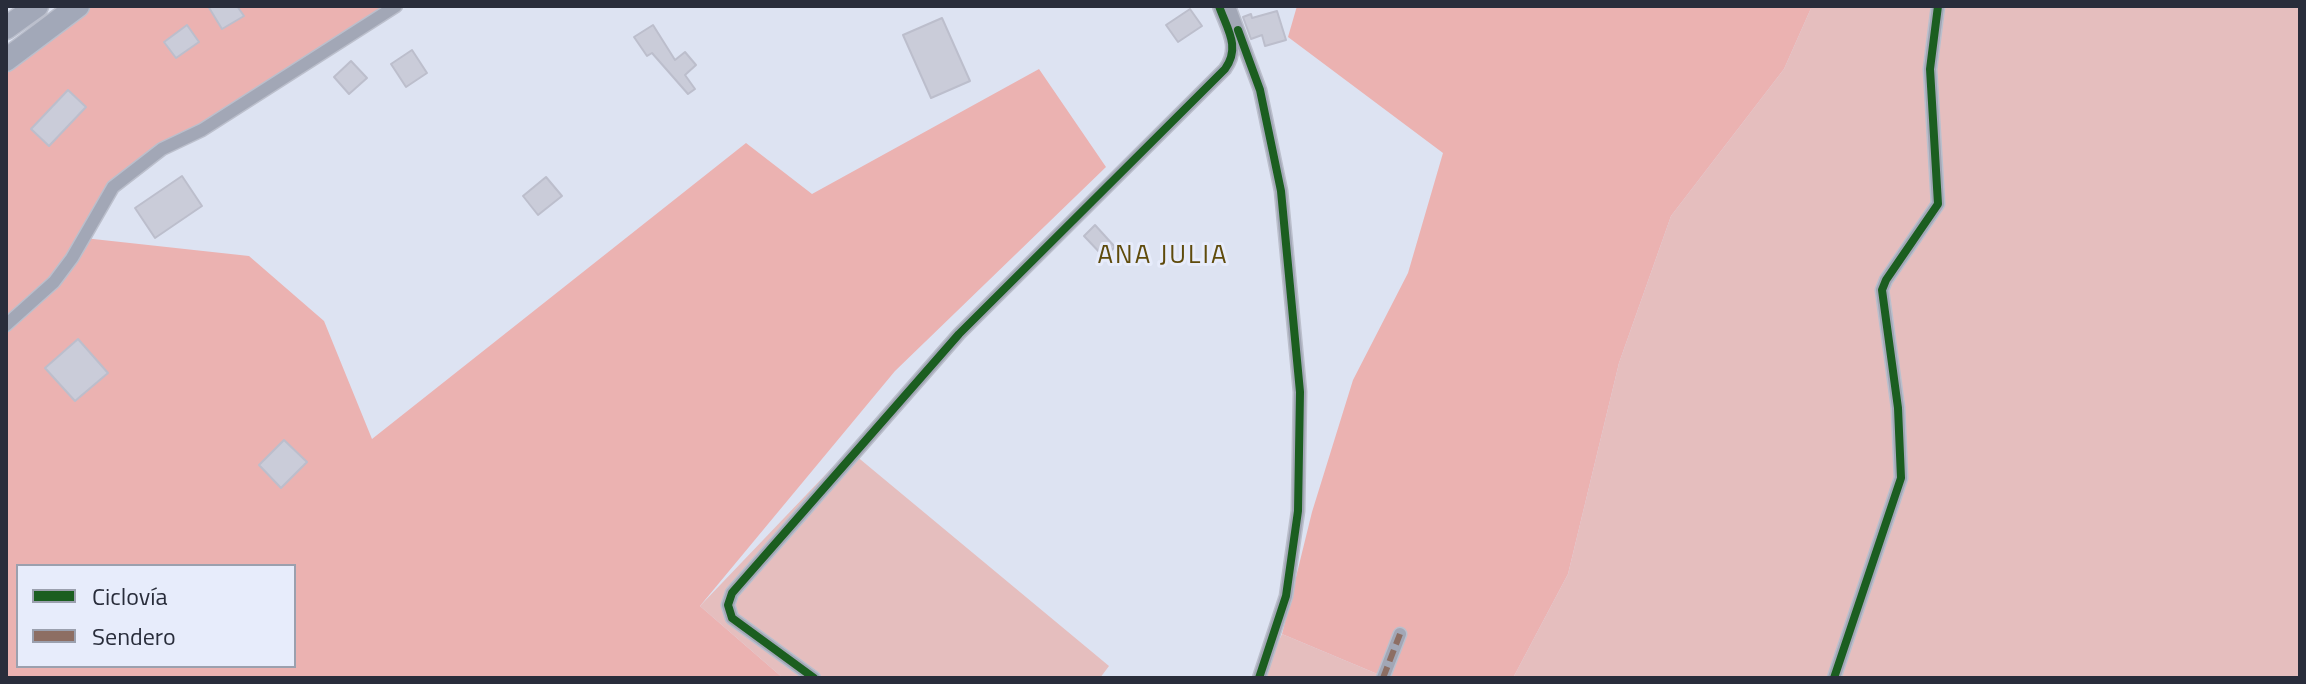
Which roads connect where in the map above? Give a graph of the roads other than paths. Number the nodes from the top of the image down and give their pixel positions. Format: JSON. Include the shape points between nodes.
{"nodes":[{"id":1,"x":37,"y":6,"type":"edge"},
{"id":2,"x":78,"y":6,"type":"edge"},
{"id":3,"x":396,"y":6,"type":"edge"},
{"id":4,"x":1219,"y":6,"type":"edge"},
{"id":5,"x":1229,"y":6,"type":"edge"},
{"id":6,"x":1938,"y":6,"type":"edge"},
{"id":7,"x":6,"y":28,"type":"edge"},
{"id":8,"x":6,"y":60,"type":"edge"},
{"id":9,"x":6,"y":325,"type":"edge"},
{"id":10,"x":1400,"y":634,"type":"dead end"},
{"id":11,"x":814,"y":678,"type":"edge"},
{"id":12,"x":1259,"y":678,"type":"edge"},
{"id":13,"x":1383,"y":678,"type":"edge"},
{"id":14,"x":1834,"y":678,"type":"edge"}],
"edges":[{"from":1,"to":7,"type":"highway"},
{"from":2,"to":8,"type":"highway"},
{"from":3,"to":9,"type":"street","via":[[202,130],[162,149],[113,187],[54,282]]},
{"from":4,"to":11,"type":"street","via":[[1233,45],[1233,58],[1225,69],[959,334],[732,593],[732,618]]},
{"from":5,"to":12,"type":"street","via":[[1260,90],[1281,191],[1300,392],[1298,511],[1286,596]]},
{"from":6,"to":14,"type":"street","via":[[1930,69],[1938,204],[1882,290],[1898,408],[1901,478]]},
{"from":10,"to":13,"type":"street"}]}
